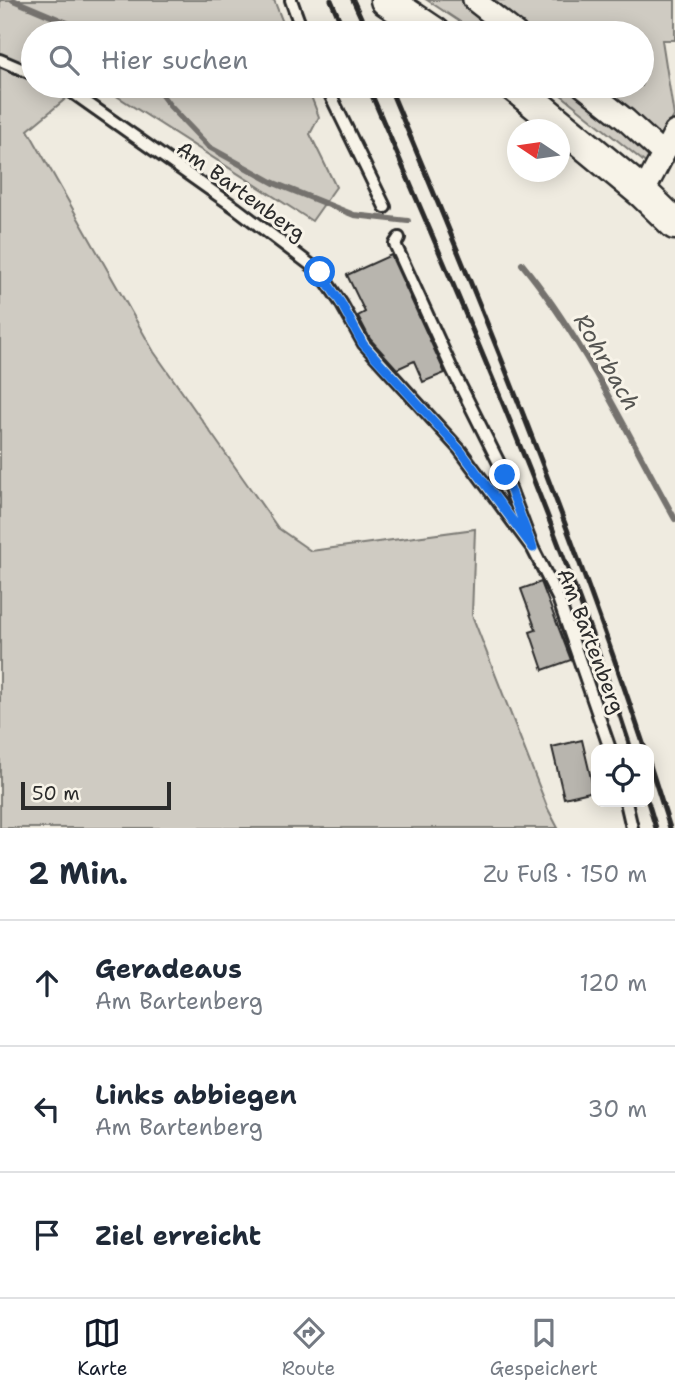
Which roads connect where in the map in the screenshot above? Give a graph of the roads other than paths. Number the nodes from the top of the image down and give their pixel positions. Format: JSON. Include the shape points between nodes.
{"nodes":[{"id":1,"x":291,"y":0,"type":"edge"},
{"id":2,"x":386,"y":0,"type":"edge"},
{"id":3,"x":474,"y":0,"type":"edge"},
{"id":4,"x":299,"y":21,"type":"edge"},
{"id":5,"x":417,"y":21,"type":"edge"},
{"id":6,"x":501,"y":21,"type":"edge"},
{"id":7,"x":0,"y":60,"type":"edge"},
{"id":8,"x":21,"y":69,"type":"edge"},
{"id":9,"x":80,"y":98,"type":"edge"},
{"id":10,"x":332,"y":98,"type":"edge"},
{"id":11,"x":528,"y":98,"type":"edge"},
{"id":12,"x":598,"y":98,"type":"edge"},
{"id":13,"x":675,"y":132,"type":"edge"},
{"id":14,"x":663,"y":154,"type":"junction"},
{"id":15,"x":643,"y":193,"type":"junction"},
{"id":16,"x":385,"y":207,"type":"dead end"},
{"id":17,"x":675,"y":224,"type":"edge"},
{"id":18,"x":399,"y":239,"type":"dead end"},
{"id":19,"x":533,"y":548,"type":"junction"},
{"id":20,"x":608,"y":744,"type":"edge"},
{"id":21,"x":627,"y":807,"type":"edge"},
{"id":22,"x":632,"y":828,"type":"edge"}],
"edges":[{"from":1,"to":4,"type":"lane"},
{"from":2,"to":5,"type":"main road"},
{"from":3,"to":6,"type":"street"},
{"from":7,"to":8,"type":"lane"},
{"from":9,"to":19,"type":"lane","name":"Am Bartenberg","via":[[320,272],[363,344],[460,450]]},
{"from":10,"to":16,"type":"lane"},
{"from":11,"to":15,"type":"main road"},
{"from":12,"to":14,"type":"street"},
{"from":13,"to":14,"type":"street"},
{"from":14,"to":15,"type":"street"},
{"from":15,"to":17,"type":"main road"},
{"from":18,"to":19,"type":"lane","name":"Am Bartenberg","via":[[395,244],[505,475]]},
{"from":19,"to":20,"type":"lane","name":"Am Bartenberg","via":[[558,598]]},
{"from":21,"to":22,"type":"lane"}]}
